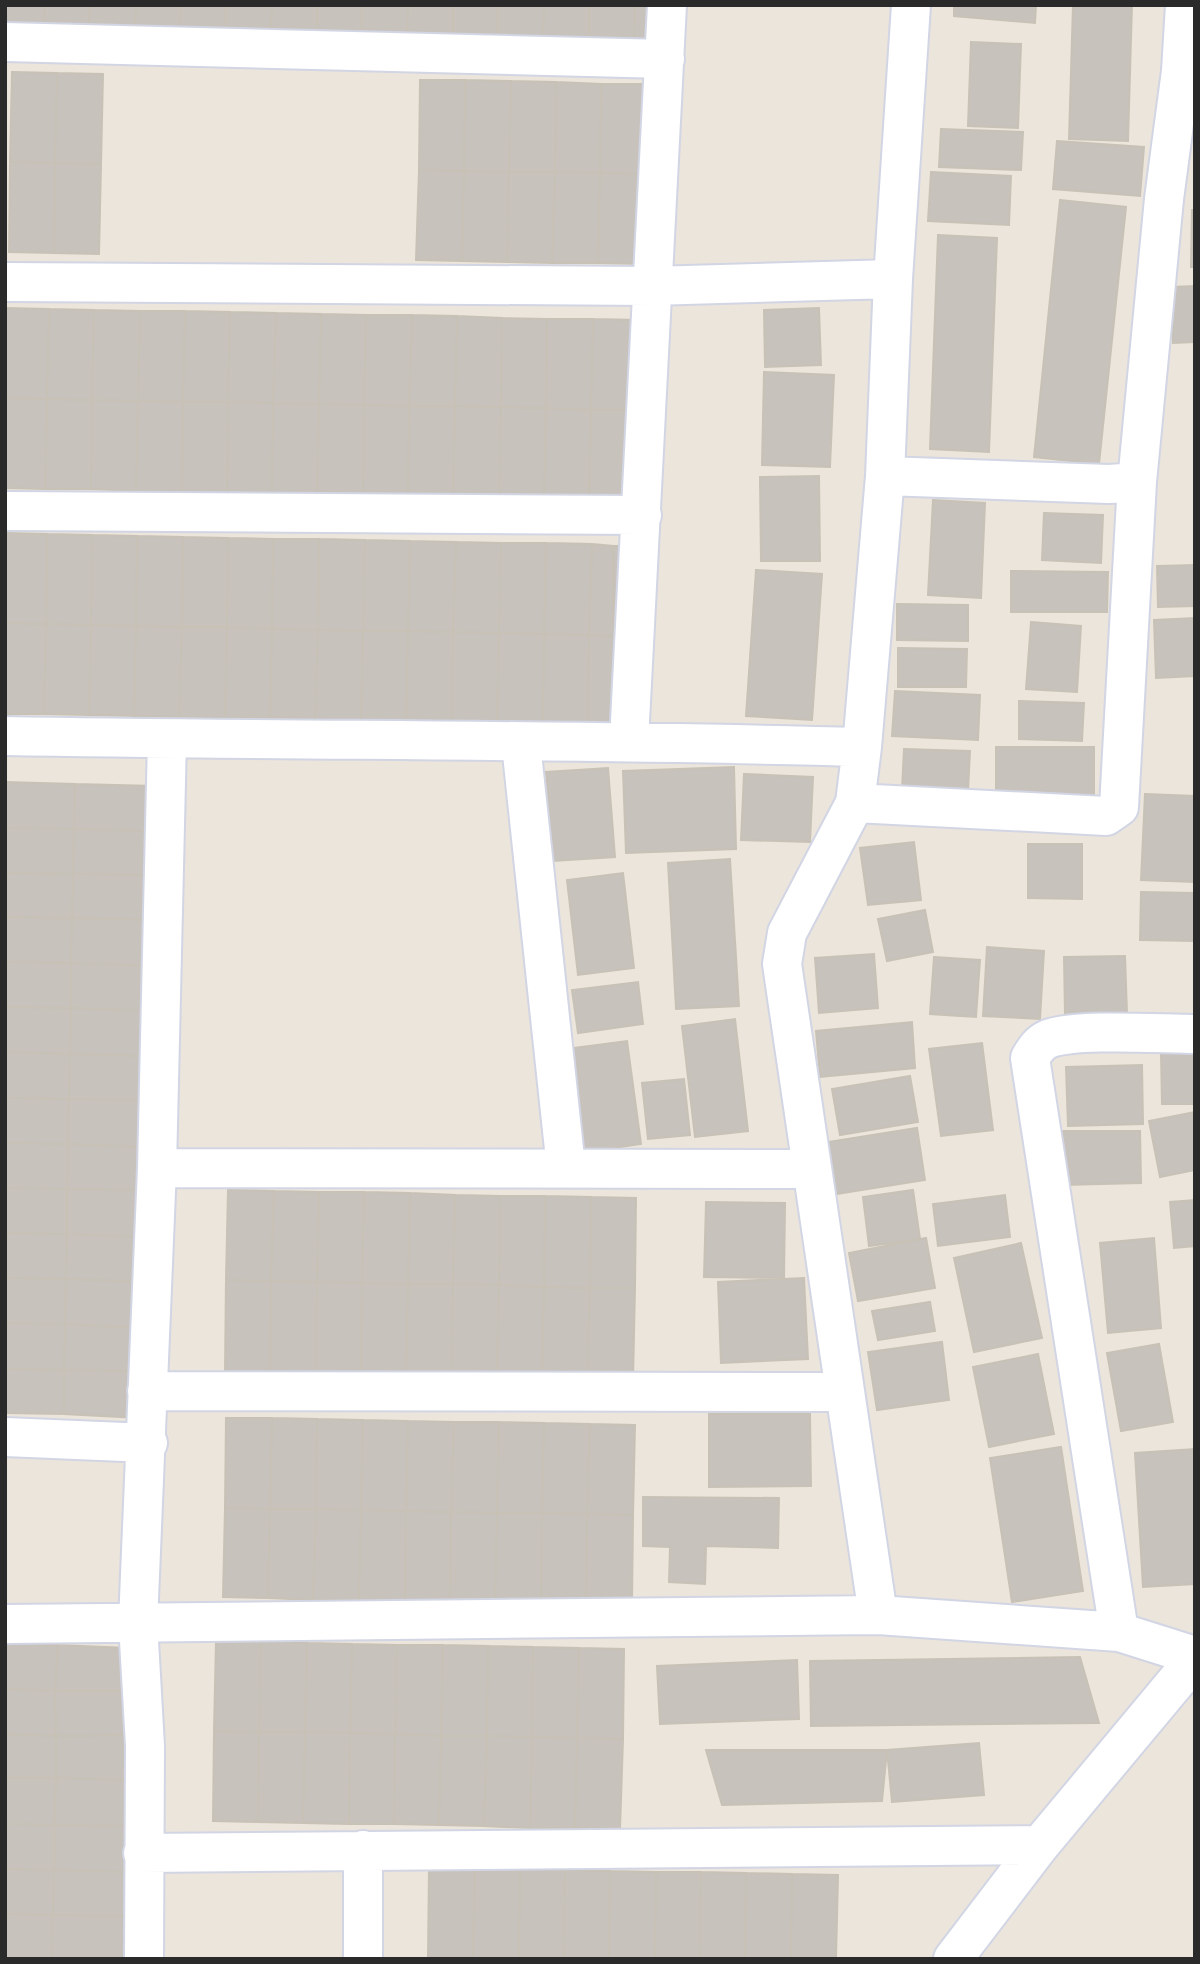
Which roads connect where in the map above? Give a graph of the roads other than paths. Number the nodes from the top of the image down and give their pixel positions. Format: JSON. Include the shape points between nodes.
{"nodes":[{"id":1,"x":667,"y":5,"type":"edge"},
{"id":2,"x":911,"y":5,"type":"edge"},
{"id":3,"x":1185,"y":5,"type":"edge"},
{"id":4,"x":5,"y":42,"type":"edge"},
{"id":5,"x":664,"y":59,"type":"junction"},
{"id":6,"x":1188,"y":71,"type":"edge"},
{"id":7,"x":1180,"y":200,"type":"edge"},
{"id":8,"x":893,"y":279,"type":"junction"},
{"id":9,"x":5,"y":282,"type":"edge"},
{"id":10,"x":650,"y":286,"type":"junction"},
{"id":11,"x":884,"y":476,"type":"junction"},
{"id":12,"x":1137,"y":482,"type":"junction"},
{"id":13,"x":5,"y":511,"type":"edge"},
{"id":14,"x":642,"y":515,"type":"junction"},
{"id":15,"x":5,"y":736,"type":"edge"},
{"id":16,"x":167,"y":739,"type":"junction"},
{"id":17,"x":629,"y":741,"type":"junction"},
{"id":18,"x":521,"y":744,"type":"junction"},
{"id":19,"x":862,"y":747,"type":"junction"},
{"id":20,"x":855,"y":803,"type":"junction"},
{"id":21,"x":1195,"y":1034,"type":"edge"},
{"id":22,"x":157,"y":1168,"type":"junction"},
{"id":23,"x":566,"y":1168,"type":"junction"},
{"id":24,"x":812,"y":1169,"type":"junction"},
{"id":25,"x":148,"y":1391,"type":"junction"},
{"id":26,"x":845,"y":1392,"type":"junction"},
{"id":27,"x":5,"y":1437,"type":"edge"},
{"id":28,"x":148,"y":1443,"type":"junction"},
{"id":29,"x":878,"y":1615,"type":"junction"},
{"id":30,"x":138,"y":1623,"type":"junction"},
{"id":31,"x":5,"y":1624,"type":"edge"},
{"id":32,"x":1119,"y":1632,"type":"junction"},
{"id":33,"x":1195,"y":1658,"type":"edge"},
{"id":34,"x":1040,"y":1845,"type":"junction"},
{"id":35,"x":363,"y":1850,"type":"junction"},
{"id":36,"x":143,"y":1853,"type":"junction"},
{"id":37,"x":144,"y":1959,"type":"edge"},
{"id":38,"x":363,"y":1959,"type":"edge"},
{"id":39,"x":953,"y":1959,"type":"edge"}],
"edges":[{"from":1,"to":5,"type":"street"},
{"from":2,"to":8,"type":"street"},
{"from":3,"to":6,"type":"street"},
{"from":4,"to":5,"type":"street"},
{"from":5,"to":10,"type":"street"},
{"from":6,"to":7,"type":"street"},
{"from":7,"to":12,"type":"street"},
{"from":8,"to":10,"type":"street"},
{"from":8,"to":11,"type":"street"},
{"from":9,"to":10,"type":"street"},
{"from":10,"to":14,"type":"street"},
{"from":11,"to":12,"type":"street"},
{"from":11,"to":19,"type":"street"},
{"from":12,"to":20,"type":"street","via":[[1119,807],[1106,816]]},
{"from":13,"to":14,"type":"street"},
{"from":14,"to":17,"type":"street"},
{"from":15,"to":16,"type":"street"},
{"from":16,"to":18,"type":"street"},
{"from":16,"to":22,"type":"street"},
{"from":17,"to":18,"type":"street"},
{"from":17,"to":19,"type":"street"},
{"from":18,"to":23,"type":"street"},
{"from":19,"to":20,"type":"street"},
{"from":20,"to":24,"type":"street","via":[[783,948]]},
{"from":21,"to":32,"type":"street","via":[[1069,1034],[1048,1039],[1030,1058]]},
{"from":22,"to":23,"type":"street"},
{"from":22,"to":25,"type":"street"},
{"from":23,"to":24,"type":"street"},
{"from":24,"to":26,"type":"street"},
{"from":25,"to":26,"type":"street"},
{"from":25,"to":28,"type":"street"},
{"from":26,"to":29,"type":"street"},
{"from":27,"to":28,"type":"street"},
{"from":28,"to":30,"type":"street"},
{"from":29,"to":30,"type":"street"},
{"from":29,"to":32,"type":"street"},
{"from":30,"to":31,"type":"street"},
{"from":30,"to":36,"type":"street","via":[[145,1746]]},
{"from":32,"to":33,"type":"street"},
{"from":33,"to":34,"type":"street"},
{"from":34,"to":35,"type":"street"},
{"from":34,"to":39,"type":"street"},
{"from":35,"to":36,"type":"street"},
{"from":35,"to":38,"type":"street"},
{"from":36,"to":37,"type":"street"}]}
